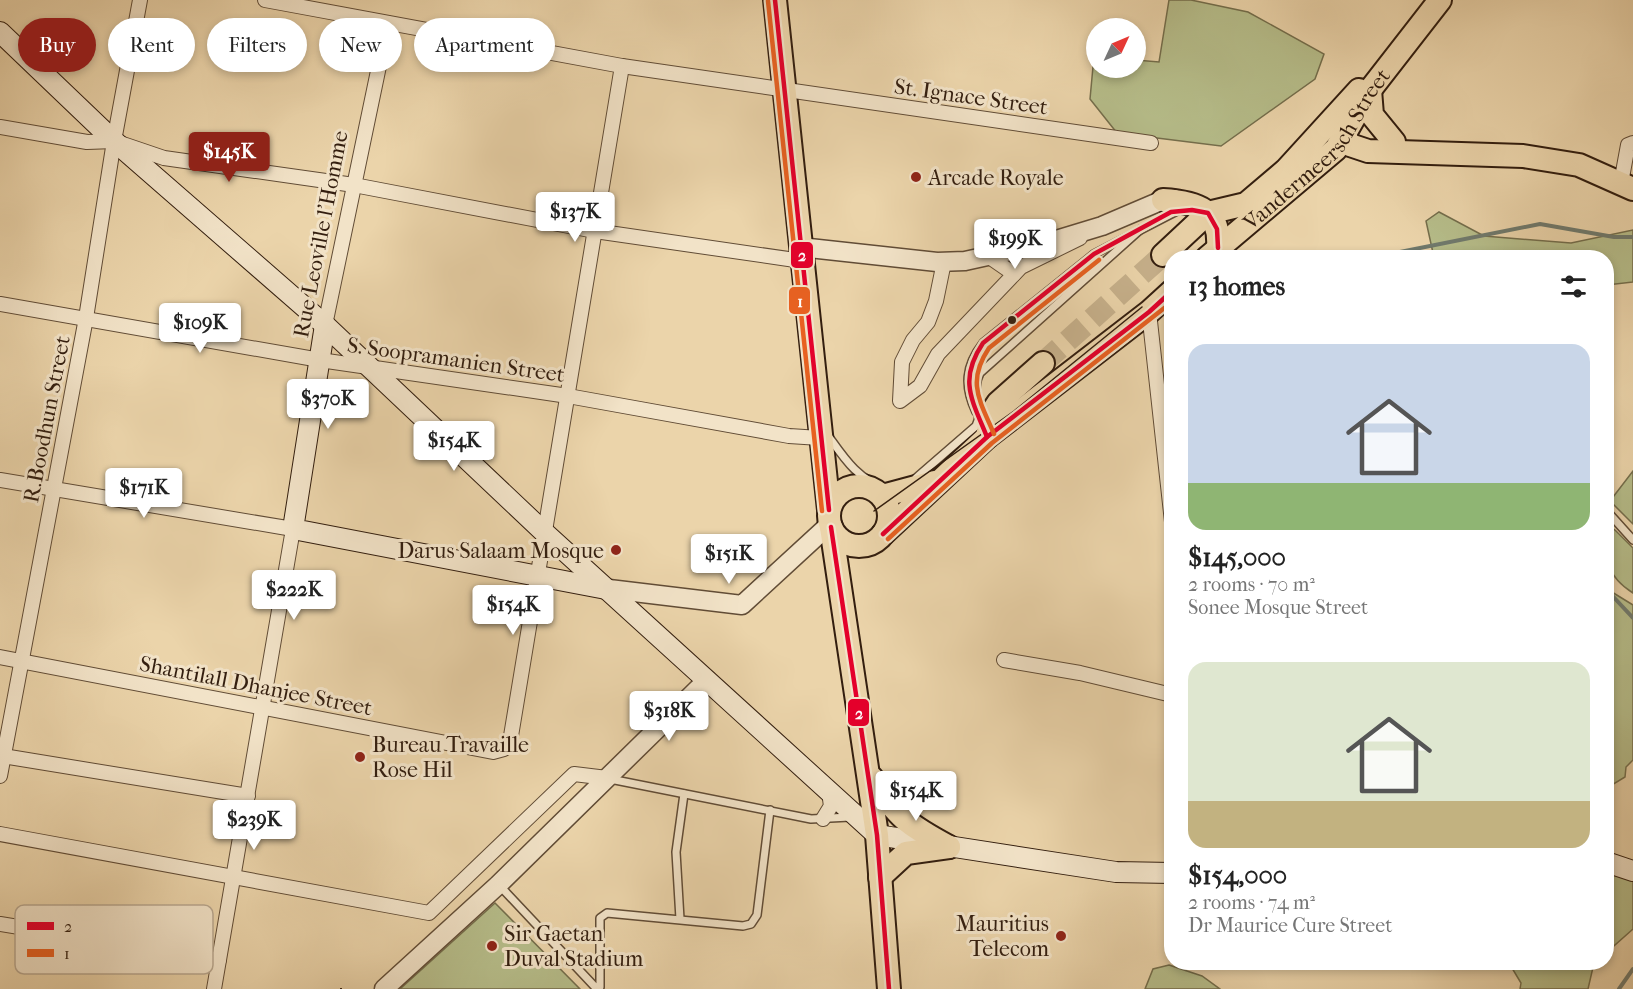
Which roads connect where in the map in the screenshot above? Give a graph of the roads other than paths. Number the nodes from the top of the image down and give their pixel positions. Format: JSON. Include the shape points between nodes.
{"nodes":[{"id":1,"x":140,"y":0,"type":"edge"},
{"id":2,"x":775,"y":0,"type":"edge"},
{"id":3,"x":1440,"y":0,"type":"edge"},
{"id":4,"x":272,"y":1,"type":"edge"},
{"id":5,"x":362,"y":18,"type":"edge"},
{"id":6,"x":402,"y":26,"type":"edge"},
{"id":7,"x":0,"y":32,"type":"edge"},
{"id":8,"x":1417,"y":32,"type":"junction"},
{"id":9,"x":622,"y":66,"type":"junction"},
{"id":10,"x":378,"y":72,"type":"edge"},
{"id":11,"x":1370,"y":90,"type":"junction"},
{"id":12,"x":785,"y":91,"type":"junction"},
{"id":13,"x":0,"y":127,"type":"edge"},
{"id":14,"x":1344,"y":127,"type":"junction"},
{"id":15,"x":114,"y":141,"type":"junction"},
{"id":16,"x":1151,"y":143,"type":"dead end"},
{"id":17,"x":1633,"y":143,"type":"edge"},
{"id":18,"x":1390,"y":147,"type":"junction"},
{"id":19,"x":1312,"y":168,"type":"junction"},
{"id":20,"x":354,"y":185,"type":"junction"},
{"id":21,"x":1627,"y":186,"type":"edge"},
{"id":22,"x":1163,"y":200,"type":"joint"},
{"id":23,"x":1218,"y":211,"type":"junction"},
{"id":24,"x":1102,"y":226,"type":"junction"},
{"id":25,"x":1141,"y":229,"type":"junction"},
{"id":26,"x":595,"y":231,"type":"junction"},
{"id":27,"x":1169,"y":250,"type":"tunnel mouth"},
{"id":28,"x":1214,"y":250,"type":"edge"},
{"id":29,"x":1216,"y":250,"type":"edge"},
{"id":30,"x":801,"y":254,"type":"junction"},
{"id":31,"x":988,"y":256,"type":"junction"},
{"id":32,"x":944,"y":262,"type":"junction"},
{"id":33,"x":1014,"y":274,"type":"junction"},
{"id":34,"x":1164,"y":298,"type":"edge"},
{"id":35,"x":0,"y":304,"type":"edge"},
{"id":36,"x":1149,"y":312,"type":"junction"},
{"id":37,"x":86,"y":318,"type":"junction"},
{"id":38,"x":325,"y":325,"type":"junction"},
{"id":39,"x":320,"y":360,"type":"junction"},
{"id":40,"x":1043,"y":363,"type":"tunnel mouth"},
{"id":41,"x":370,"y":366,"type":"junction"},
{"id":42,"x":568,"y":396,"type":"junction"},
{"id":43,"x":818,"y":408,"type":"junction"},
{"id":44,"x":984,"y":428,"type":"junction"},
{"id":45,"x":821,"y":440,"type":"junction"},
{"id":46,"x":1164,"y":449,"type":"edge"},
{"id":47,"x":944,"y":478,"type":"junction"},
{"id":48,"x":0,"y":480,"type":"edge"},
{"id":49,"x":859,"y":486,"type":"junction"},
{"id":50,"x":54,"y":488,"type":"junction"},
{"id":51,"x":882,"y":496,"type":"junction"},
{"id":52,"x":1614,"y":519,"type":"edge"},
{"id":53,"x":830,"y":520,"type":"junction"},
{"id":54,"x":293,"y":528,"type":"junction"},
{"id":55,"x":546,"y":534,"type":"junction"},
{"id":56,"x":884,"y":534,"type":"junction"},
{"id":57,"x":1633,"y":540,"type":"edge"},
{"id":58,"x":856,"y":546,"type":"junction"},
{"id":59,"x":540,"y":574,"type":"junction"},
{"id":60,"x":609,"y":589,"type":"junction"},
{"id":61,"x":841,"y":598,"type":"junction"},
{"id":62,"x":0,"y":657,"type":"edge"},
{"id":63,"x":1004,"y":660,"type":"dead end"},
{"id":64,"x":21,"y":661,"type":"junction"},
{"id":65,"x":707,"y":680,"type":"junction"},
{"id":66,"x":1164,"y":693,"type":"edge"},
{"id":67,"x":263,"y":708,"type":"junction"},
{"id":68,"x":3,"y":756,"type":"junction"},
{"id":69,"x":868,"y":771,"type":"junction"},
{"id":70,"x":0,"y":776,"type":"edge"},
{"id":71,"x":606,"y":778,"type":"junction"},
{"id":72,"x":829,"y":792,"type":"junction"},
{"id":73,"x":684,"y":794,"type":"junction"},
{"id":74,"x":248,"y":796,"type":"junction"},
{"id":75,"x":770,"y":810,"type":"junction"},
{"id":76,"x":856,"y":817,"type":"junction"},
{"id":77,"x":823,"y":819,"type":"junction"},
{"id":78,"x":0,"y":834,"type":"edge"},
{"id":79,"x":876,"y":835,"type":"junction"},
{"id":80,"x":949,"y":847,"type":"junction"},
{"id":81,"x":1614,"y":865,"type":"edge"},
{"id":82,"x":1633,"y":871,"type":"edge"},
{"id":83,"x":1164,"y":873,"type":"edge"},
{"id":84,"x":234,"y":876,"type":"junction"},
{"id":85,"x":880,"y":877,"type":"junction"},
{"id":86,"x":498,"y":885,"type":"junction"},
{"id":87,"x":680,"y":919,"type":"junction"},
{"id":88,"x":0,"y":924,"type":"edge"},
{"id":89,"x":15,"y":926,"type":"edge"},
{"id":90,"x":213,"y":959,"type":"edge"},
{"id":91,"x":219,"y":960,"type":"junction"},
{"id":92,"x":600,"y":988,"type":"edge"},
{"id":93,"x":214,"y":989,"type":"edge"},
{"id":94,"x":384,"y":989,"type":"edge"},
{"id":95,"x":889,"y":989,"type":"edge"}],
"edges":[{"from":1,"to":15,"type":"street","name":"R.Boodhun Street"},
{"from":2,"to":12,"type":"main road"},
{"from":3,"to":8,"type":"main road","name":"Vandermeersch Street"},
{"from":4,"to":5,"type":"street","name":"St. Ignace Street"},
{"from":6,"to":9,"type":"street","name":"St. Ignace Street"},
{"from":7,"to":15,"type":"main road"},
{"from":8,"to":11,"type":"main road","name":"Vandermeersch Street"},
{"from":8,"to":14,"type":"main road","name":"Vandermeersch Street","via":[[1364,84]]},
{"from":9,"to":12,"type":"street","name":"St. Ignace Street"},
{"from":9,"to":26,"type":"street"},
{"from":10,"to":20,"type":"street","name":"Rue Leoville l'Homme"},
{"from":11,"to":14,"type":"main road","name":"Vandermeersch Street"},
{"from":11,"to":18,"type":"main road","via":[[1372,115]]},
{"from":12,"to":16,"type":"street","name":"St. Ignace Street"},
{"from":12,"to":30,"type":"main road"},
{"from":13,"to":15,"type":"street","via":[[87,142]]},
{"from":14,"to":18,"type":"main road"},
{"from":14,"to":19,"type":"main road","name":"Vandermeersch Street","via":[[1336,149]]},
{"from":14,"to":23,"type":"main road","name":"Vandermeersch Street","via":[[1246,204]]},
{"from":15,"to":20,"type":"street","via":[[164,158]]},
{"from":15,"to":37,"type":"street","name":"R.Boodhun Street"},
{"from":15,"to":38,"type":"main road"},
{"from":17,"to":21,"type":"street","via":[[1628,145]]},
{"from":18,"to":19,"type":"main road"},
{"from":18,"to":21,"type":"main road","via":[[1523,156],[1579,165]]},
{"from":19,"to":29,"type":"main road","name":"Vandermeersch Street"},
{"from":20,"to":26,"type":"street"},
{"from":20,"to":38,"type":"street","name":"Rue Leoville l'Homme"},
{"from":22,"to":23,"type":"main road"},
{"from":22,"to":24,"type":"street"},
{"from":23,"to":25,"type":"lane","via":[[1171,212]]},
{"from":23,"to":27,"type":"main road","name":"Vandermeersch Street"},
{"from":23,"to":28,"type":"main road","via":[[1215,223],[1219,234]]},
{"from":24,"to":31,"type":"street"},
{"from":24,"to":33,"type":"street"},
{"from":25,"to":44,"type":"lane","via":[[980,373],[975,390]]},
{"from":25,"to":44,"type":"lane","via":[[1094,254],[973,355],[967,384]]},
{"from":26,"to":30,"type":"street"},
{"from":26,"to":42,"type":"street"},
{"from":30,"to":32,"type":"street"},
{"from":30,"to":43,"type":"main road"},
{"from":31,"to":32,"type":"street"},
{"from":31,"to":33,"type":"street"},
{"from":32,"to":33,"type":"street","via":[[928,322],[902,362],[900,401],[920,386],[938,354]]},
{"from":34,"to":36,"type":"main road"},
{"from":35,"to":37,"type":"street","name":"S. Soopramanien Street"},
{"from":36,"to":44,"type":"main road"},
{"from":36,"to":46,"type":"street"},
{"from":37,"to":39,"type":"street","name":"S. Soopramanien Street"},
{"from":37,"to":50,"type":"street","name":"R.Boodhun Street"},
{"from":38,"to":39,"type":"main road","name":"Rue Leoville l'Homme"},
{"from":38,"to":41,"type":"main road"},
{"from":39,"to":41,"type":"street","name":"S. Soopramanien Street"},
{"from":39,"to":54,"type":"main road","name":"Rue Leoville l'Homme"},
{"from":40,"to":44,"type":"main road","via":[[998,403]]},
{"from":41,"to":42,"type":"street","name":"S. Soopramanien Street"},
{"from":41,"to":55,"type":"main road"},
{"from":42,"to":45,"type":"street","name":"S. Soopramanien Street"},
{"from":42,"to":55,"type":"street"},
{"from":43,"to":44,"type":"lane","via":[[828,436],[846,461],[875,485],[890,489],[905,486],[971,433]]},
{"from":43,"to":45,"type":"main road"},
{"from":44,"to":47,"type":"main road"},
{"from":45,"to":49,"type":"main road","via":[[838,467]]},
{"from":45,"to":53,"type":"main road"},
{"from":47,"to":51,"type":"main road"},
{"from":47,"to":56,"type":"main road"},
{"from":48,"to":50,"type":"street"},
{"from":49,"to":51,"type":"main road"},
{"from":49,"to":53,"type":"main road","via":[[840,493]]},
{"from":50,"to":54,"type":"street"},
{"from":50,"to":64,"type":"street","name":"R.Boodhun Street"},
{"from":51,"to":56,"type":"main road","via":[[889,518]]},
{"from":52,"to":57,"type":"lane"},
{"from":53,"to":58,"type":"main road","via":[[846,543]]},
{"from":53,"to":60,"type":"street","via":[[742,605]]},
{"from":53,"to":61,"type":"main road"},
{"from":54,"to":59,"type":"main road"},
{"from":54,"to":67,"type":"street","name":"Rue Leoville l'Homme"},
{"from":55,"to":59,"type":"street"},
{"from":55,"to":60,"type":"main road"},
{"from":56,"to":58,"type":"main road","via":[[867,545]]},
{"from":58,"to":61,"type":"main road"},
{"from":59,"to":60,"type":"main road"},
{"from":59,"to":67,"type":"street","name":"Shantilall Dhanjee Street","via":[[510,742],[504,749],[493,752]]},
{"from":60,"to":65,"type":"main road"},
{"from":61,"to":69,"type":"main road"},
{"from":62,"to":64,"type":"street","name":"Shantilall Dhanjee Street"},
{"from":63,"to":66,"type":"street"},
{"from":64,"to":67,"type":"street","name":"Shantilall Dhanjee Street"},
{"from":64,"to":68,"type":"street","name":"R.Boodhun Street"},
{"from":65,"to":71,"type":"street"},
{"from":65,"to":72,"type":"main road"},
{"from":67,"to":74,"type":"street","name":"Rue Leoville l'Homme"},
{"from":68,"to":70,"type":"street","name":"R.Boodhun Street"},
{"from":68,"to":74,"type":"street"},
{"from":69,"to":79,"type":"main road"},
{"from":69,"to":80,"type":"main road","via":[[893,810]]},
{"from":71,"to":73,"type":"lane"},
{"from":71,"to":84,"type":"street","via":[[574,774],[429,913]]},
{"from":71,"to":86,"type":"street"},
{"from":72,"to":76,"type":"main road"},
{"from":72,"to":77,"type":"street","via":[[831,806]]},
{"from":73,"to":75,"type":"lane"},
{"from":73,"to":87,"type":"lane","via":[[675,852]]},
{"from":74,"to":84,"type":"street","name":"Rue Leoville l'Homme"},
{"from":75,"to":77,"type":"lane"},
{"from":75,"to":87,"type":"lane","via":[[755,920],[743,926]]},
{"from":76,"to":77,"type":"lane"},
{"from":76,"to":79,"type":"main road"},
{"from":78,"to":84,"type":"street"},
{"from":79,"to":80,"type":"main road"},
{"from":79,"to":85,"type":"main road"},
{"from":80,"to":83,"type":"main road","via":[[1116,872]]},
{"from":80,"to":85,"type":"main road","via":[[906,853]]},
{"from":81,"to":82,"type":"main road"},
{"from":84,"to":91,"type":"street","name":"Rue Leoville l'Homme"},
{"from":85,"to":95,"type":"main road"},
{"from":86,"to":92,"type":"lane"},
{"from":86,"to":94,"type":"street"},
{"from":87,"to":92,"type":"lane","via":[[603,914]]},
{"from":88,"to":89,"type":"street"},
{"from":90,"to":91,"type":"street"},
{"from":91,"to":93,"type":"street","name":"Rue Leoville l'Homme"}]}
